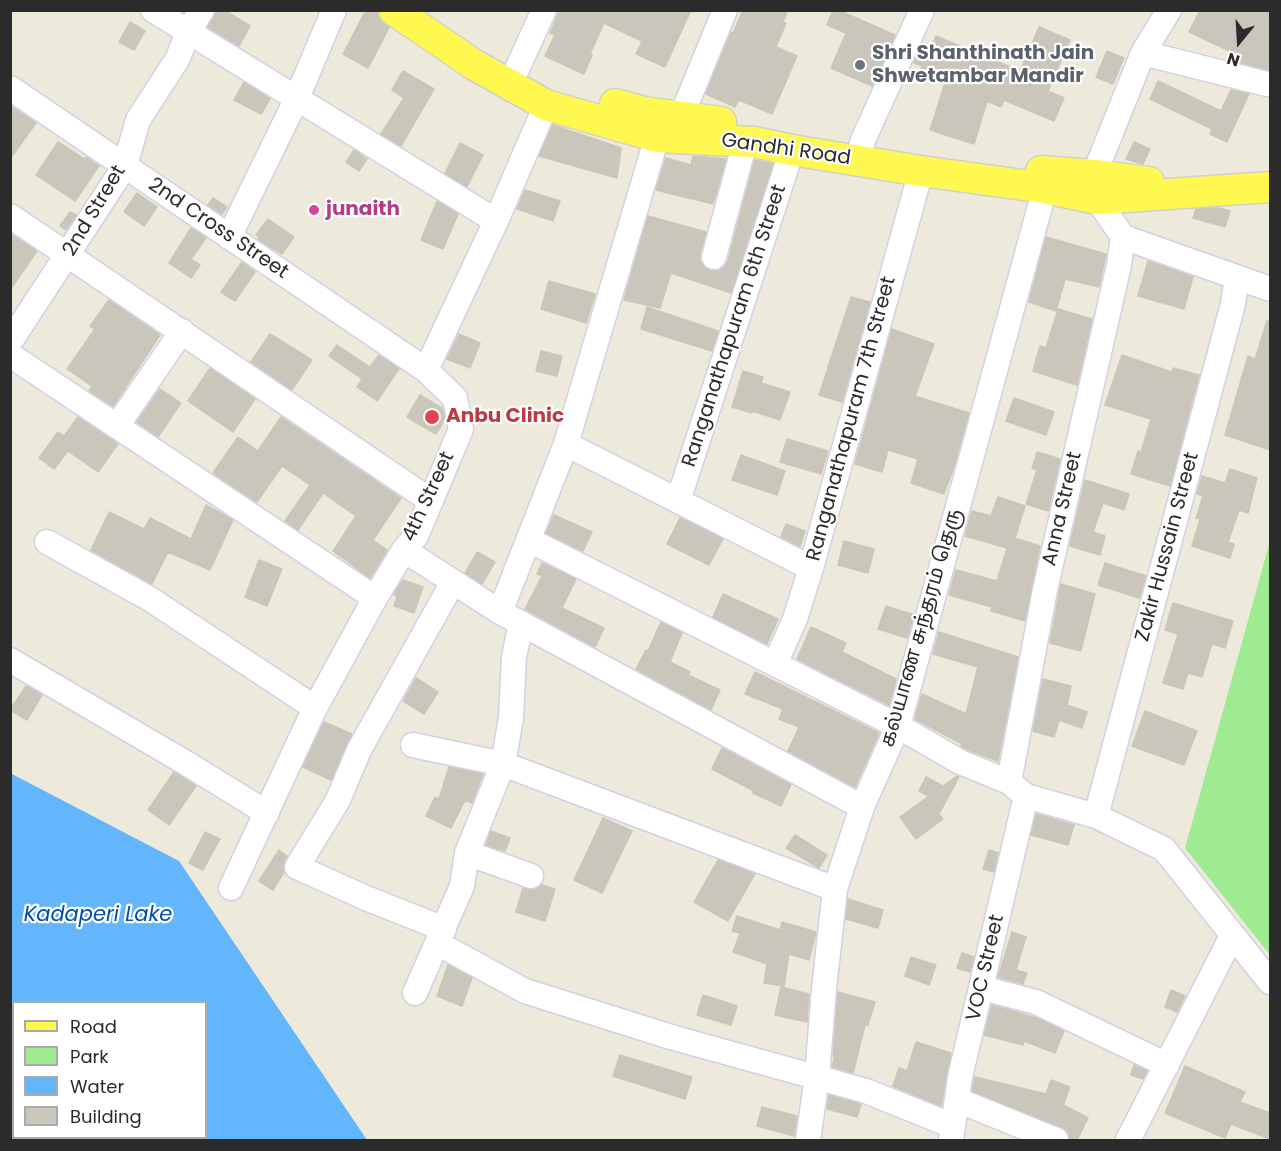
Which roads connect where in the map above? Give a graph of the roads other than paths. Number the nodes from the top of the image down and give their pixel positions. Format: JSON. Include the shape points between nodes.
{"nodes":[{"id":1,"x":153,"y":10,"type":"edge"},
{"id":2,"x":202,"y":10,"type":"edge"},
{"id":3,"x":334,"y":10,"type":"edge"},
{"id":4,"x":394,"y":10,"type":"edge"},
{"id":5,"x":426,"y":10,"type":"edge"},
{"id":6,"x":544,"y":10,"type":"edge"},
{"id":7,"x":725,"y":10,"type":"edge"},
{"id":8,"x":921,"y":10,"type":"edge"},
{"id":9,"x":1169,"y":10,"type":"edge"},
{"id":10,"x":188,"y":32,"type":"junction"},
{"id":11,"x":1143,"y":53,"type":"junction"},
{"id":12,"x":517,"y":69,"type":"junction"},
{"id":13,"x":1267,"y":84,"type":"dead end"},
{"id":14,"x":10,"y":88,"type":"edge"},
{"id":15,"x":297,"y":98,"type":"junction"},
{"id":16,"x":546,"y":105,"type":"junction"},
{"id":17,"x":667,"y":123,"type":"junction"},
{"id":18,"x":745,"y":142,"type":"junction"},
{"id":19,"x":792,"y":150,"type":"junction"},
{"id":20,"x":860,"y":150,"type":"junction"},
{"id":21,"x":125,"y":166,"type":"junction"},
{"id":22,"x":921,"y":171,"type":"junction"},
{"id":23,"x":1096,"y":187,"type":"junction"},
{"id":24,"x":1270,"y":187,"type":"edge"},
{"id":25,"x":1046,"y":188,"type":"junction"},
{"id":26,"x":10,"y":216,"type":"edge"},
{"id":27,"x":496,"y":221,"type":"junction"},
{"id":28,"x":229,"y":237,"type":"junction"},
{"id":29,"x":1123,"y":237,"type":"junction"},
{"id":30,"x":69,"y":254,"type":"junction"},
{"id":31,"x":714,"y":257,"type":"dead end"},
{"id":32,"x":1238,"y":277,"type":"junction"},
{"id":33,"x":1270,"y":289,"type":"edge"},
{"id":34,"x":182,"y":331,"type":"junction"},
{"id":35,"x":10,"y":342,"type":"edge"},
{"id":36,"x":10,"y":355,"type":"edge"},
{"id":37,"x":426,"y":370,"type":"junction"},
{"id":38,"x":117,"y":426,"type":"junction"},
{"id":39,"x":566,"y":444,"type":"junction"},
{"id":40,"x":431,"y":501,"type":"junction"},
{"id":41,"x":678,"y":501,"type":"junction"},
{"id":42,"x":529,"y":540,"type":"junction"},
{"id":43,"x":47,"y":542,"type":"dead end"},
{"id":44,"x":404,"y":550,"type":"junction"},
{"id":45,"x":811,"y":568,"type":"junction"},
{"id":46,"x":453,"y":582,"type":"junction"},
{"id":47,"x":375,"y":598,"type":"junction"},
{"id":48,"x":511,"y":617,"type":"junction"},
{"id":49,"x":10,"y":660,"type":"edge"},
{"id":50,"x":775,"y":664,"type":"junction"},
{"id":51,"x":315,"y":708,"type":"junction"},
{"id":52,"x":898,"y":726,"type":"junction"},
{"id":53,"x":413,"y":745,"type":"dead end"},
{"id":54,"x":503,"y":764,"type":"junction"},
{"id":55,"x":1017,"y":789,"type":"junction"},
{"id":56,"x":862,"y":807,"type":"junction"},
{"id":57,"x":267,"y":813,"type":"junction"},
{"id":58,"x":1096,"y":816,"type":"junction"},
{"id":59,"x":467,"y":853,"type":"junction"},
{"id":60,"x":531,"y":876,"type":"dead end"},
{"id":61,"x":231,"y":888,"type":"dead end"},
{"id":62,"x":835,"y":889,"type":"junction"},
{"id":63,"x":440,"y":936,"type":"junction"},
{"id":64,"x":1232,"y":936,"type":"junction"},
{"id":65,"x":1270,"y":982,"type":"edge"},
{"id":66,"x":982,"y":988,"type":"junction"},
{"id":67,"x":415,"y":993,"type":"dead end"},
{"id":68,"x":1167,"y":1065,"type":"junction"},
{"id":69,"x":817,"y":1077,"type":"junction"},
{"id":70,"x":957,"y":1100,"type":"junction"},
{"id":71,"x":952,"y":1133,"type":"edge"},
{"id":72,"x":808,"y":1140,"type":"edge"},
{"id":73,"x":1056,"y":1140,"type":"edge"},
{"id":74,"x":1128,"y":1140,"type":"edge"}],
"edges":[{"from":1,"to":10,"type":"street"},
{"from":2,"to":10,"type":"street","name":"2nd Street"},
{"from":3,"to":15,"type":"street"},
{"from":4,"to":16,"type":"main road","name":"Gandhi Road","via":[[473,64]]},
{"from":5,"to":12,"type":"main road","name":"Gandhi Road"},
{"from":6,"to":12,"type":"street"},
{"from":7,"to":17,"type":"street"},
{"from":8,"to":20,"type":"street"},
{"from":9,"to":11,"type":"street"},
{"from":10,"to":15,"type":"street"},
{"from":10,"to":21,"type":"street","name":"2nd Street","via":[[177,58],[138,120]]},
{"from":11,"to":13,"type":"street"},
{"from":11,"to":23,"type":"street"},
{"from":12,"to":17,"type":"main road","name":"Gandhi Road","via":[[553,86],[644,112]]},
{"from":14,"to":21,"type":"street","name":"2nd Cross Street"},
{"from":15,"to":27,"type":"street"},
{"from":15,"to":28,"type":"street"},
{"from":16,"to":17,"type":"main road","name":"Gandhi Road"},
{"from":16,"to":27,"type":"street"},
{"from":17,"to":18,"type":"main road","name":"Gandhi Road"},
{"from":17,"to":20,"type":"main road","name":"Gandhi Road"},
{"from":17,"to":39,"type":"street"},
{"from":18,"to":19,"type":"main road","name":"Gandhi Road"},
{"from":18,"to":31,"type":"street"},
{"from":19,"to":20,"type":"main road","name":"Gandhi Road"},
{"from":19,"to":41,"type":"street","name":"Ranganathapuram 6th Street"},
{"from":20,"to":22,"type":"main road","name":"Gandhi Road"},
{"from":20,"to":23,"type":"main road","name":"Gandhi Road","via":[[1038,171]]},
{"from":21,"to":28,"type":"street","name":"2nd Cross Street"},
{"from":21,"to":30,"type":"street","name":"2nd Street"},
{"from":22,"to":25,"type":"main road","name":"Gandhi Road"},
{"from":22,"to":45,"type":"street","name":"Ranganathapuram 7th Street"},
{"from":23,"to":24,"type":"main road","name":"Gandhi Road"},
{"from":23,"to":25,"type":"main road","name":"Gandhi Road"},
{"from":23,"to":29,"type":"street"},
{"from":25,"to":52,"type":"street","name":"கல்யாண சுந்தரம் தெரு"},
{"from":26,"to":30,"type":"street"},
{"from":27,"to":37,"type":"street"},
{"from":28,"to":37,"type":"street","name":"2nd Cross Street"},
{"from":29,"to":32,"type":"street"},
{"from":29,"to":55,"type":"street","name":"Anna Street","via":[[1045,590]]},
{"from":30,"to":34,"type":"street"},
{"from":30,"to":35,"type":"street","name":"2nd Street"},
{"from":32,"to":33,"type":"street"},
{"from":32,"to":58,"type":"street","name":"Zakir Hussain Street"},
{"from":34,"to":38,"type":"street"},
{"from":34,"to":40,"type":"street"},
{"from":36,"to":38,"type":"street"},
{"from":37,"to":40,"type":"street","name":"4th Street","via":[[455,398],[461,429]]},
{"from":38,"to":47,"type":"street"},
{"from":39,"to":41,"type":"street"},
{"from":39,"to":42,"type":"street"},
{"from":40,"to":44,"type":"street","name":"4th Street","via":[[416,536]]},
{"from":41,"to":45,"type":"street"},
{"from":42,"to":48,"type":"street"},
{"from":42,"to":50,"type":"street"},
{"from":43,"to":51,"type":"street","via":[[150,599]]},
{"from":44,"to":46,"type":"street"},
{"from":44,"to":47,"type":"street","name":"4th Street"},
{"from":45,"to":50,"type":"street","name":"Ranganathapuram 7th Street","via":[[795,620]]},
{"from":46,"to":48,"type":"street"},
{"from":46,"to":63,"type":"street","via":[[359,750],[338,800],[297,867]]},
{"from":47,"to":51,"type":"street","name":"4th Street"},
{"from":48,"to":54,"type":"street","via":[[511,718]]},
{"from":48,"to":56,"type":"street"},
{"from":49,"to":57,"type":"street"},
{"from":50,"to":52,"type":"street"},
{"from":51,"to":57,"type":"street","name":"4th Street"},
{"from":52,"to":55,"type":"street"},
{"from":52,"to":56,"type":"street","name":"கல்யாண சுந்தரம் தெரு"},
{"from":53,"to":54,"type":"street"},
{"from":54,"to":59,"type":"street"},
{"from":54,"to":62,"type":"street"},
{"from":55,"to":58,"type":"street"},
{"from":55,"to":66,"type":"street","name":"VOC Street"},
{"from":56,"to":62,"type":"street","name":"கல்யாண சுந்தரம் தெரு"},
{"from":57,"to":61,"type":"street","name":"4th Street"},
{"from":58,"to":64,"type":"street","via":[[1164,849]]},
{"from":59,"to":60,"type":"street"},
{"from":59,"to":63,"type":"street","via":[[462,886]]},
{"from":62,"to":69,"type":"street","name":"கல்யாண சுந்தரம் தெரு"},
{"from":63,"to":67,"type":"street"},
{"from":63,"to":69,"type":"street","via":[[525,990],[671,1038]]},
{"from":64,"to":65,"type":"street"},
{"from":64,"to":68,"type":"street"},
{"from":66,"to":68,"type":"street","via":[[1036,1002]]},
{"from":66,"to":70,"type":"street","name":"VOC Street"},
{"from":68,"to":74,"type":"street"},
{"from":69,"to":71,"type":"street","via":[[866,1091]]},
{"from":69,"to":72,"type":"street","name":"கல்யாண சுந்தரம் தெரு"},
{"from":70,"to":71,"type":"street","name":"VOC Street"},
{"from":70,"to":73,"type":"street"}]}
